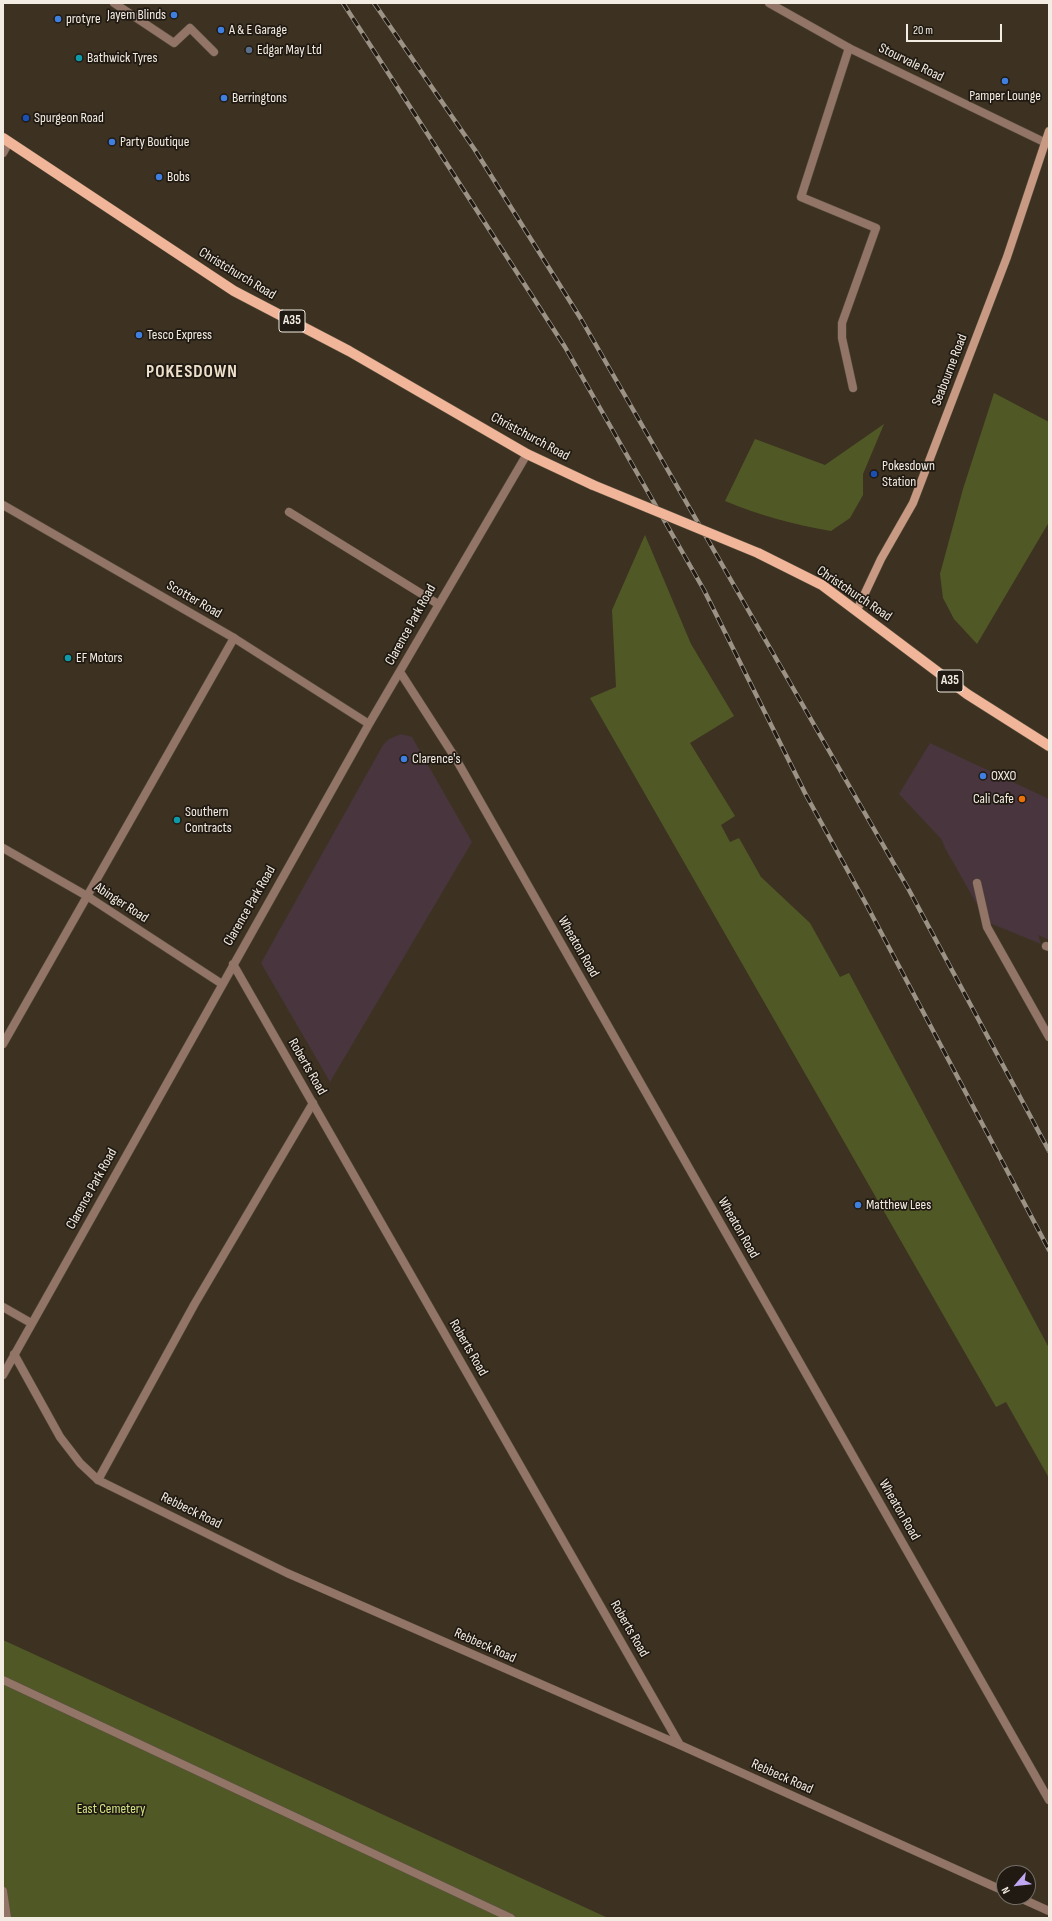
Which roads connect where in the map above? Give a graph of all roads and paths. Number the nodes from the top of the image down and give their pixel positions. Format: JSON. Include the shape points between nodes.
{"nodes":[{"id":1,"x":114,"y":3,"type":"edge"},
{"id":2,"x":769,"y":3,"type":"edge"},
{"id":3,"x":849,"y":48,"type":"junction"},
{"id":4,"x":214,"y":52,"type":"dead end"},
{"id":5,"x":1049,"y":131,"type":"edge"},
{"id":6,"x":6,"y":140,"type":"edge"},
{"id":7,"x":1044,"y":142,"type":"junction"},
{"id":8,"x":3,"y":153,"type":"edge"},
{"id":9,"x":853,"y":388,"type":"dead end"},
{"id":10,"x":527,"y":454,"type":"junction"},
{"id":11,"x":3,"y":505,"type":"edge"},
{"id":12,"x":289,"y":512,"type":"dead end"},
{"id":13,"x":438,"y":604,"type":"junction"},
{"id":14,"x":857,"y":610,"type":"junction"},
{"id":15,"x":234,"y":638,"type":"junction"},
{"id":16,"x":400,"y":672,"type":"junction"},
{"id":17,"x":369,"y":724,"type":"junction"},
{"id":18,"x":1049,"y":746,"type":"edge"},
{"id":19,"x":3,"y":848,"type":"edge"},
{"id":20,"x":977,"y":882,"type":"dead end"},
{"id":21,"x":86,"y":896,"type":"junction"},
{"id":22,"x":233,"y":964,"type":"junction"},
{"id":23,"x":222,"y":984,"type":"junction"},
{"id":24,"x":1049,"y":1037,"type":"edge"},
{"id":25,"x":3,"y":1044,"type":"edge"},
{"id":26,"x":313,"y":1103,"type":"junction"},
{"id":27,"x":3,"y":1307,"type":"edge"},
{"id":28,"x":31,"y":1323,"type":"junction"},
{"id":29,"x":14,"y":1354,"type":"junction"},
{"id":30,"x":3,"y":1375,"type":"edge"},
{"id":31,"x":98,"y":1480,"type":"junction"},
{"id":32,"x":3,"y":1680,"type":"edge"},
{"id":33,"x":680,"y":1746,"type":"junction"},
{"id":34,"x":1049,"y":1800,"type":"edge"},
{"id":35,"x":996,"y":1887,"type":"edge"},
{"id":36,"x":3,"y":1891,"type":"edge"},
{"id":37,"x":1036,"y":1905,"type":"edge"},
{"id":38,"x":1049,"y":1911,"type":"edge"},
{"id":39,"x":6,"y":1918,"type":"edge"},
{"id":40,"x":511,"y":1918,"type":"edge"}],
"edges":[{"from":1,"to":4,"type":"street","via":[[174,43],[190,28]]},
{"from":2,"to":3,"type":"street","name":"Stourvale Road"},
{"from":3,"to":7,"type":"street","name":"Stourvale Road"},
{"from":3,"to":9,"type":"street","via":[[801,197],[876,228],[842,323],[842,338]]},
{"from":5,"to":7,"type":"street","name":"Seabourne Road"},
{"from":6,"to":8,"type":"street"},
{"from":6,"to":10,"type":"main road","name":"Christchurch Road","number":"A35","via":[[234,291],[349,351]]},
{"from":7,"to":14,"type":"street","name":"Seabourne Road","via":[[1007,257],[913,504],[881,559]]},
{"from":10,"to":13,"type":"street","name":"Clarence Park Road"},
{"from":10,"to":14,"type":"main road","name":"Christchurch Road","number":"A35","bridge":true,"via":[[592,485],[758,553],[822,585]]},
{"from":11,"to":15,"type":"street","name":"Scotter Road"},
{"from":12,"to":13,"type":"street"},
{"from":13,"to":16,"type":"street","name":"Clarence Park Road"},
{"from":14,"to":18,"type":"main road","name":"Christchurch Road","number":"A35","via":[[967,694]]},
{"from":15,"to":17,"type":"street","name":"Scotter Road"},
{"from":15,"to":21,"type":"street"},
{"from":16,"to":17,"type":"street","name":"Clarence Park Road"},
{"from":16,"to":34,"type":"street","name":"Wheaton Road","via":[[456,759]]},
{"from":17,"to":22,"type":"street","name":"Clarence Park Road"},
{"from":19,"to":21,"type":"street","name":"Abinger Road"},
{"from":20,"to":24,"type":"street","via":[[987,927]]},
{"from":21,"to":23,"type":"street","name":"Abinger Road"},
{"from":21,"to":25,"type":"street"},
{"from":22,"to":23,"type":"street","name":"Clarence Park Road"},
{"from":22,"to":26,"type":"street","name":"Roberts Road"},
{"from":23,"to":28,"type":"street","name":"Clarence Park Road"},
{"from":26,"to":31,"type":"street","via":[[194,1305]]},
{"from":26,"to":33,"type":"street","name":"Roberts Road"},
{"from":27,"to":28,"type":"street"},
{"from":28,"to":29,"type":"street","name":"Clarence Park Road"},
{"from":29,"to":30,"type":"street","name":"Clarence Park Road"},
{"from":29,"to":31,"type":"street","name":"Rebbeck Road","via":[[60,1437],[80,1463]]},
{"from":31,"to":33,"type":"street","name":"Rebbeck Road","via":[[287,1573]]},
{"from":32,"to":40,"type":"street"},
{"from":33,"to":35,"type":"street","name":"Rebbeck Road"},
{"from":36,"to":39,"type":"street"},
{"from":37,"to":38,"type":"street"}]}
